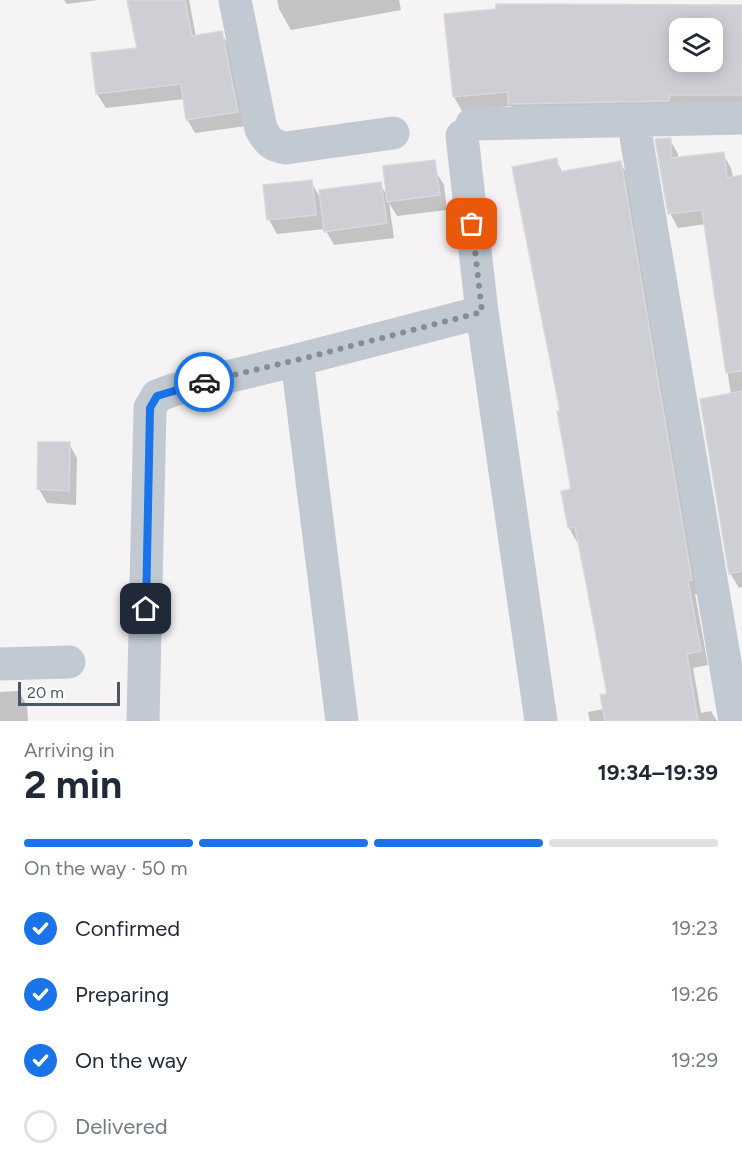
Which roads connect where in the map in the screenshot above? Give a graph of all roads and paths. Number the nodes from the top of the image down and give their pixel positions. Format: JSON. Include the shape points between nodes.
{"nodes":[{"id":1,"x":236,"y":0,"type":"edge"},
{"id":2,"x":742,"y":118,"type":"edge"},
{"id":3,"x":633,"y":119,"type":"junction"},
{"id":4,"x":393,"y":134,"type":"dead end"},
{"id":5,"x":482,"y":312,"type":"junction"},
{"id":6,"x":297,"y":360,"type":"junction"},
{"id":7,"x":69,"y":662,"type":"dead end"},
{"id":8,"x":0,"y":664,"type":"edge"},
{"id":9,"x":735,"y":671,"type":"edge"},
{"id":10,"x":143,"y":721,"type":"edge"},
{"id":11,"x":342,"y":721,"type":"edge"},
{"id":12,"x":541,"y":721,"type":"edge"},
{"id":13,"x":735,"y":721,"type":"edge"}],
"edges":[{"from":1,"to":4,"type":"street","via":[[261,129],[274,146],[286,148]]},
{"from":2,"to":3,"type":"street"},
{"from":3,"to":5,"type":"street","via":[[467,130]]},
{"from":3,"to":9,"type":"street"},
{"from":5,"to":6,"type":"street"},
{"from":5,"to":12,"type":"street"},
{"from":6,"to":10,"type":"street","via":[[173,390],[157,396],[150,408]]},
{"from":6,"to":11,"type":"street"},
{"from":7,"to":8,"type":"street"},
{"from":9,"to":13,"type":"street"}]}
